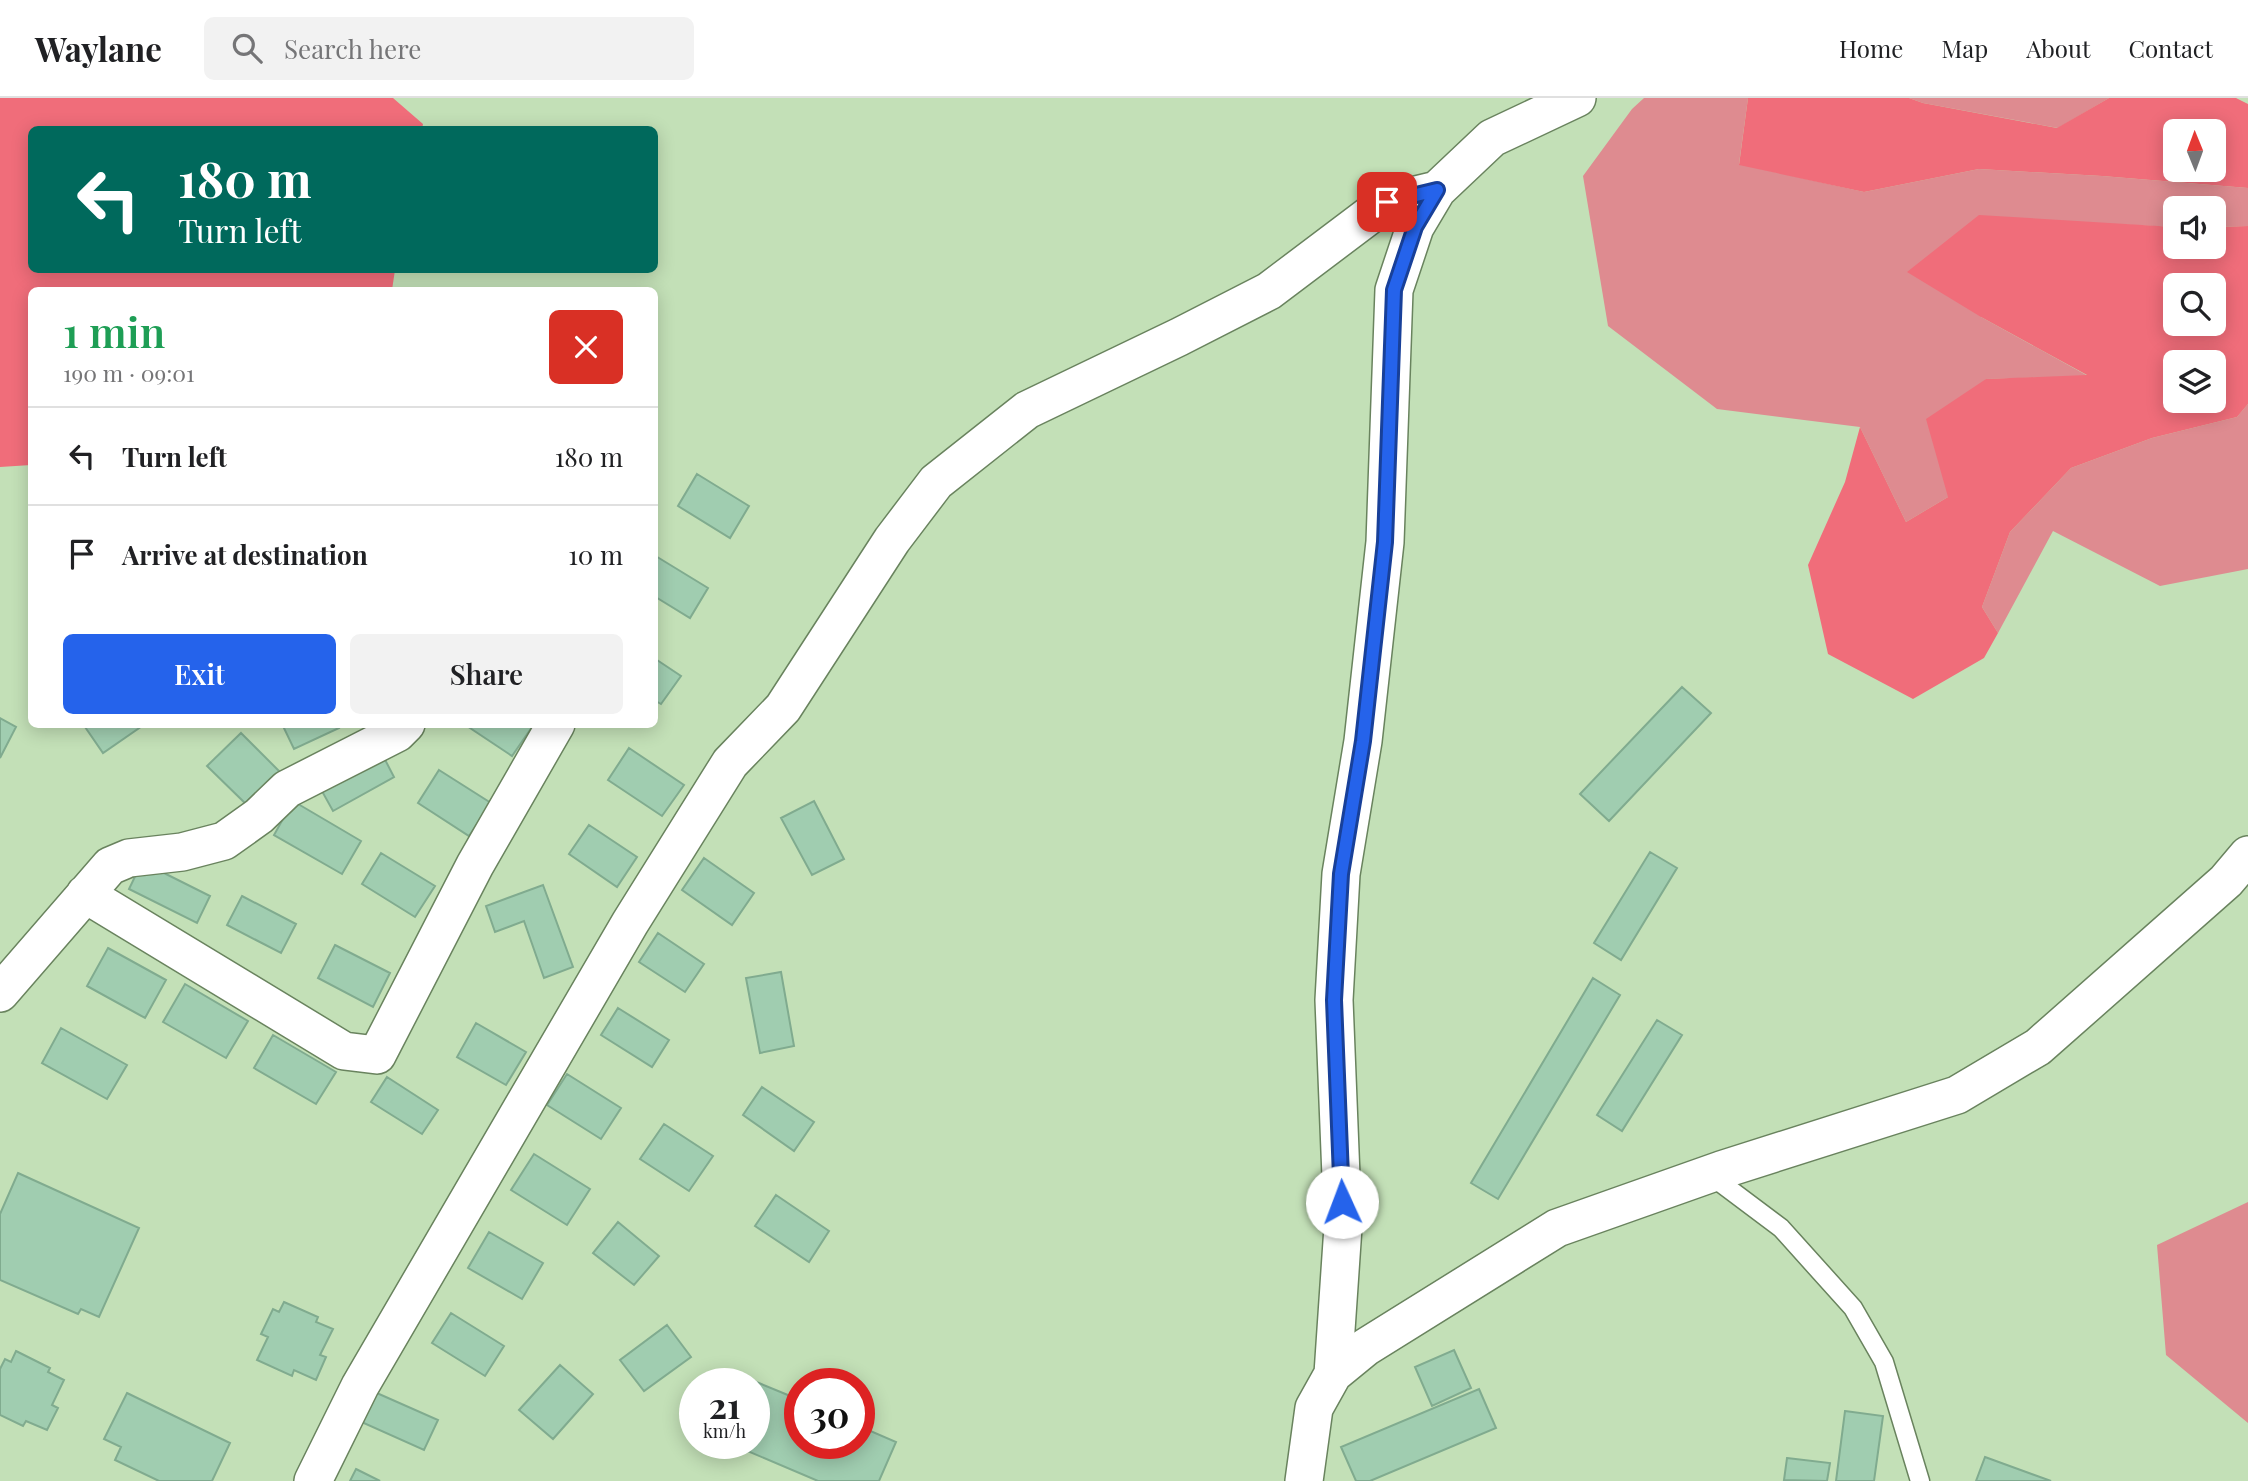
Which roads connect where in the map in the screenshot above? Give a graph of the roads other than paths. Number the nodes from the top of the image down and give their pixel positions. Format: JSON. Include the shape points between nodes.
{"nodes":[{"id":1,"x":1577,"y":98,"type":"edge"},
{"id":2,"x":1437,"y":190,"type":"junction"},
{"id":3,"x":403,"y":728,"type":"edge"},
{"id":4,"x":554,"y":728,"type":"edge"},
{"id":5,"x":2248,"y":855,"type":"edge"},
{"id":6,"x":85,"y":894,"type":"junction"},
{"id":7,"x":0,"y":993,"type":"edge"},
{"id":8,"x":1709,"y":1174,"type":"junction"},
{"id":9,"x":1333,"y":1374,"type":"junction"},
{"id":10,"x":313,"y":1481,"type":"edge"},
{"id":11,"x":1304,"y":1481,"type":"edge"},
{"id":12,"x":1920,"y":1481,"type":"edge"}],
"edges":[{"from":1,"to":2,"type":"street","via":[[1492,138]]},
{"from":2,"to":9,"type":"street","via":[[1415,227],[1394,290],[1385,542],[1363,741],[1341,874],[1334,1000],[1343,1227]]},
{"from":2,"to":10,"type":"street","via":[[1387,202],[1269,291],[1027,410],[936,482],[892,540],[783,708],[730,763],[630,923],[360,1386]]},
{"from":3,"to":6,"type":"street","via":[[288,789],[224,841],[129,858],[110,866]]},
{"from":4,"to":6,"type":"street","via":[[475,865],[377,1055],[344,1051]]},
{"from":5,"to":8,"type":"street","via":[[2226,881],[2038,1047],[1956,1095]]},
{"from":6,"to":7,"type":"street"},
{"from":8,"to":9,"type":"street","via":[[1557,1228],[1366,1347]]},
{"from":8,"to":12,"type":"lane","via":[[1781,1228],[1853,1308],[1884,1362]]},
{"from":9,"to":11,"type":"street","via":[[1314,1408]]}]}
